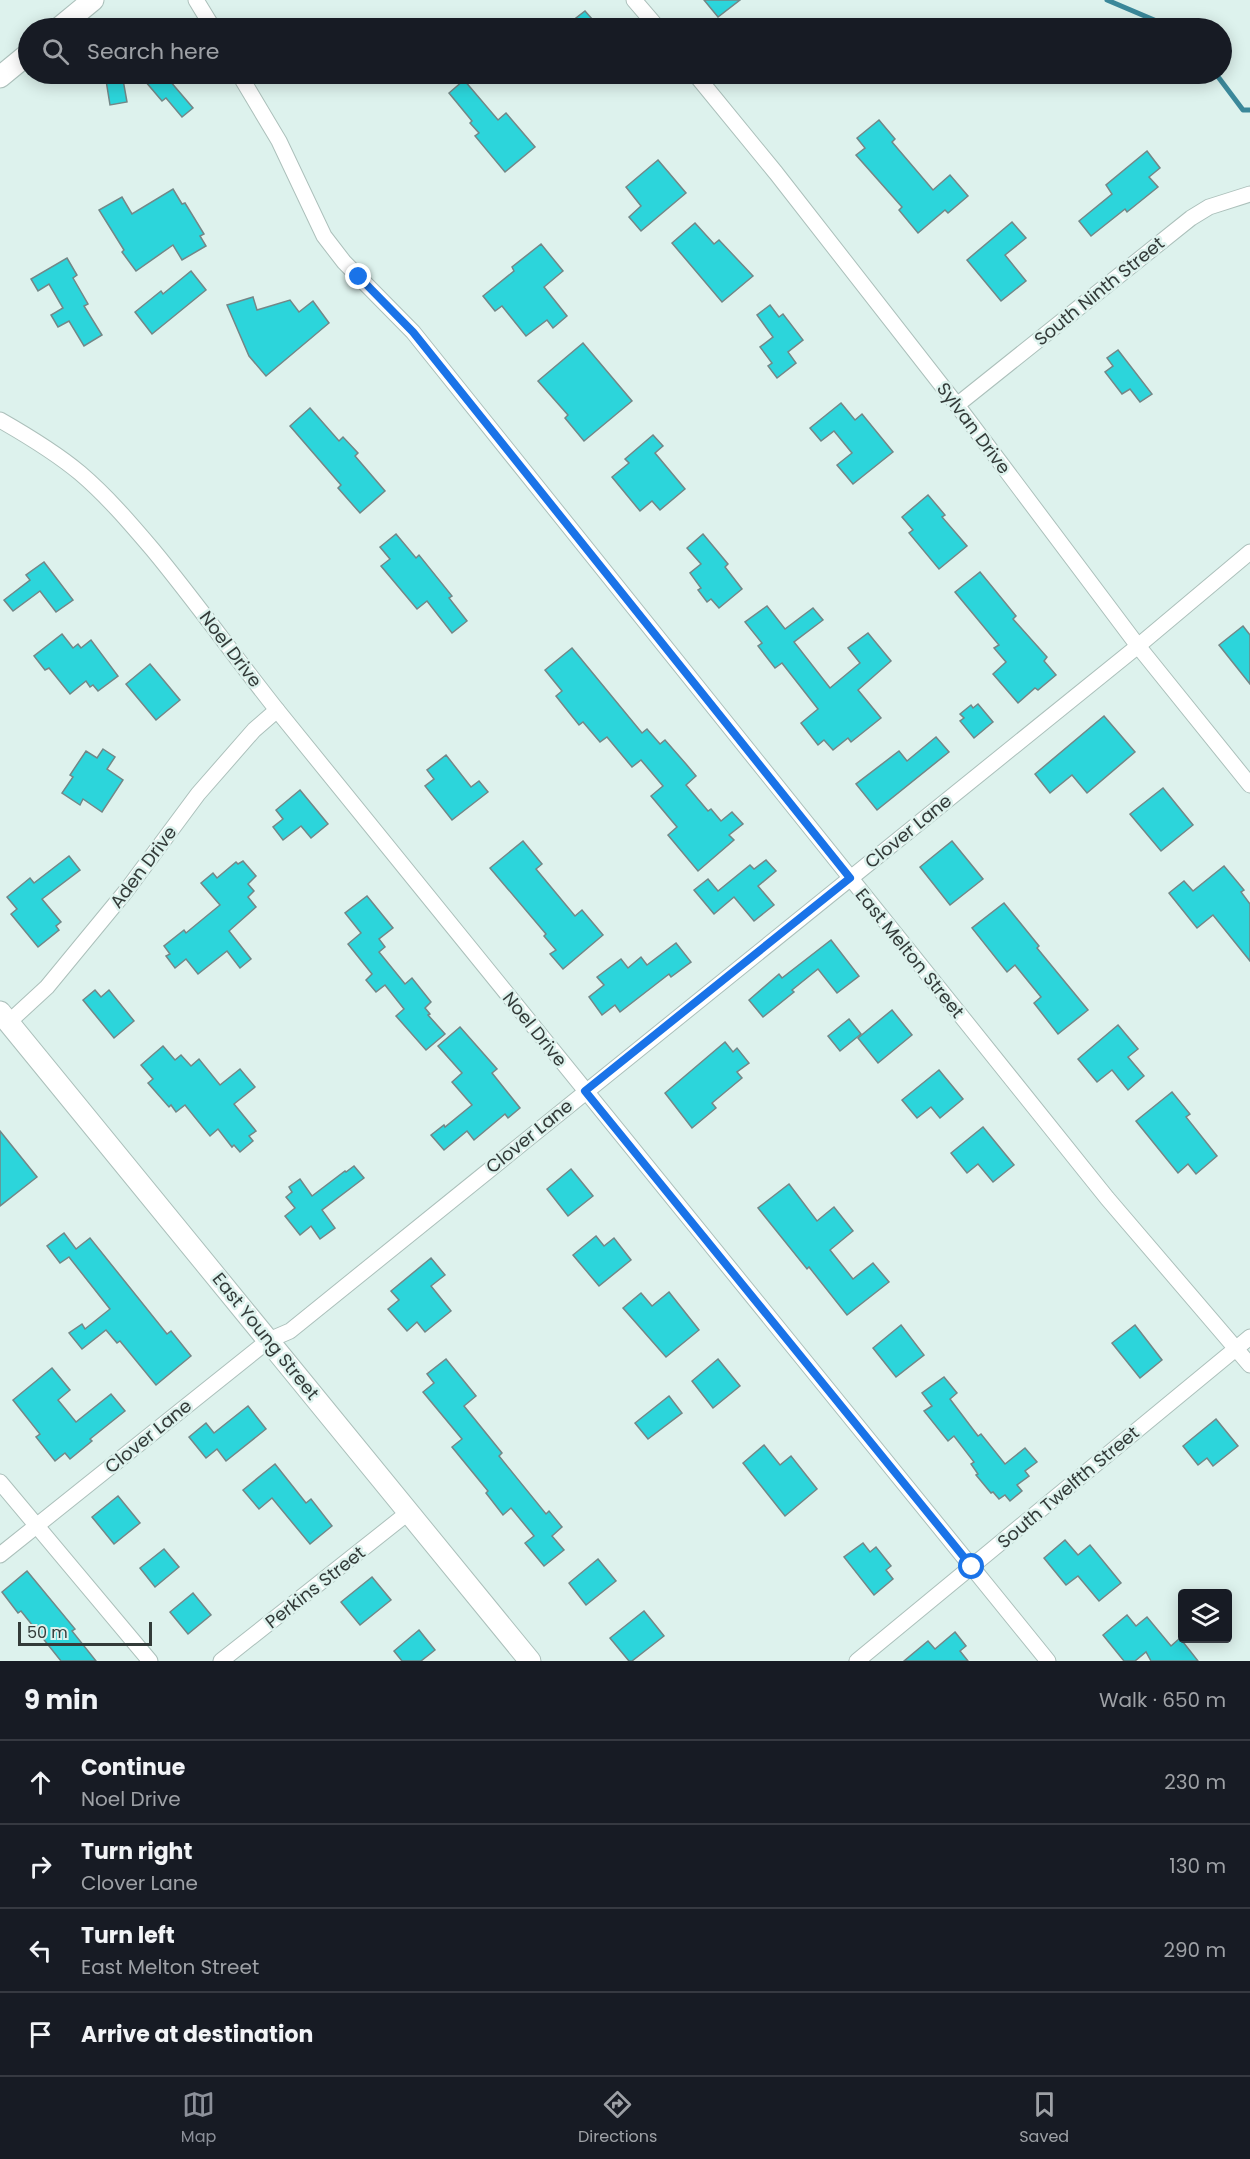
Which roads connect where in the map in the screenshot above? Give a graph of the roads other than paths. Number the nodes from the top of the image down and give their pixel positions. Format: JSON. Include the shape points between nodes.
{"nodes":[{"id":1,"x":93,"y":0,"type":"edge"},
{"id":2,"x":196,"y":0,"type":"edge"},
{"id":3,"x":634,"y":0,"type":"edge"},
{"id":4,"x":71,"y":18,"type":"edge"},
{"id":5,"x":207,"y":18,"type":"edge"},
{"id":6,"x":649,"y":18,"type":"edge"},
{"id":7,"x":18,"y":62,"type":"edge"},
{"id":8,"x":0,"y":77,"type":"edge"},
{"id":9,"x":245,"y":84,"type":"edge"},
{"id":10,"x":703,"y":84,"type":"edge"},
{"id":11,"x":1250,"y":194,"type":"edge"},
{"id":12,"x":957,"y":405,"type":"junction"},
{"id":13,"x":0,"y":420,"type":"edge"},
{"id":14,"x":1250,"y":552,"type":"edge"},
{"id":15,"x":1138,"y":646,"type":"junction"},
{"id":16,"x":277,"y":710,"type":"junction"},
{"id":17,"x":1250,"y":785,"type":"edge"},
{"id":18,"x":850,"y":878,"type":"junction"},
{"id":19,"x":4,"y":1017,"type":"edge"},
{"id":20,"x":585,"y":1091,"type":"junction"},
{"id":21,"x":1250,"y":1336,"type":"edge"},
{"id":22,"x":269,"y":1340,"type":"junction"},
{"id":23,"x":1236,"y":1348,"type":"junction"},
{"id":24,"x":1250,"y":1365,"type":"edge"},
{"id":25,"x":0,"y":1482,"type":"edge"},
{"id":26,"x":409,"y":1512,"type":"junction"},
{"id":27,"x":36,"y":1525,"type":"junction"},
{"id":28,"x":0,"y":1555,"type":"edge"},
{"id":29,"x":972,"y":1567,"type":"junction"},
{"id":30,"x":150,"y":1661,"type":"edge"},
{"id":31,"x":221,"y":1661,"type":"edge"},
{"id":32,"x":530,"y":1661,"type":"edge"},
{"id":33,"x":857,"y":1661,"type":"edge"},
{"id":34,"x":1048,"y":1661,"type":"edge"}],
"edges":[{"from":1,"to":4,"type":"street"},
{"from":2,"to":5,"type":"street"},
{"from":3,"to":6,"type":"street"},
{"from":7,"to":8,"type":"street"},
{"from":9,"to":18,"type":"street","name":"East Melton Street","via":[[279,141],[330,245],[413,332]]},
{"from":10,"to":12,"type":"street","name":"Sylvan Drive"},
{"from":11,"to":12,"type":"street","name":"South Ninth Street","via":[[1209,207],[1191,218]]},
{"from":12,"to":15,"type":"street","name":"Sylvan Drive"},
{"from":13,"to":16,"type":"street","name":"Noel Drive","via":[[66,462],[108,499],[182,584]]},
{"from":14,"to":15,"type":"street","name":"Clover Lane"},
{"from":15,"to":17,"type":"street","name":"Sylvan Drive"},
{"from":15,"to":18,"type":"street","name":"Clover Lane"},
{"from":16,"to":19,"type":"street","name":"Aden Drive","via":[[254,730],[198,794],[126,891],[47,987]]},
{"from":16,"to":20,"type":"street","name":"Noel Drive"},
{"from":18,"to":20,"type":"street","name":"Clover Lane"},
{"from":18,"to":23,"type":"street","name":"East Melton Street","via":[[1107,1198]]},
{"from":19,"to":22,"type":"street","name":"East Young Street"},
{"from":20,"to":22,"type":"street","name":"Clover Lane","via":[[290,1331]]},
{"from":20,"to":29,"type":"street","name":"Noel Drive"},
{"from":21,"to":23,"type":"street","name":"South Twelfth Street"},
{"from":22,"to":26,"type":"street","name":"East Young Street"},
{"from":22,"to":27,"type":"street","name":"Clover Lane"},
{"from":23,"to":24,"type":"street","name":"East Melton Street"},
{"from":23,"to":29,"type":"street","name":"South Twelfth Street"},
{"from":25,"to":27,"type":"street"},
{"from":26,"to":31,"type":"street","name":"Perkins Street"},
{"from":26,"to":32,"type":"street","name":"East Young Street"},
{"from":27,"to":28,"type":"street","name":"Clover Lane"},
{"from":27,"to":30,"type":"street"},
{"from":29,"to":33,"type":"street","name":"South Twelfth Street"},
{"from":29,"to":34,"type":"street","name":"Noel Drive"}]}
